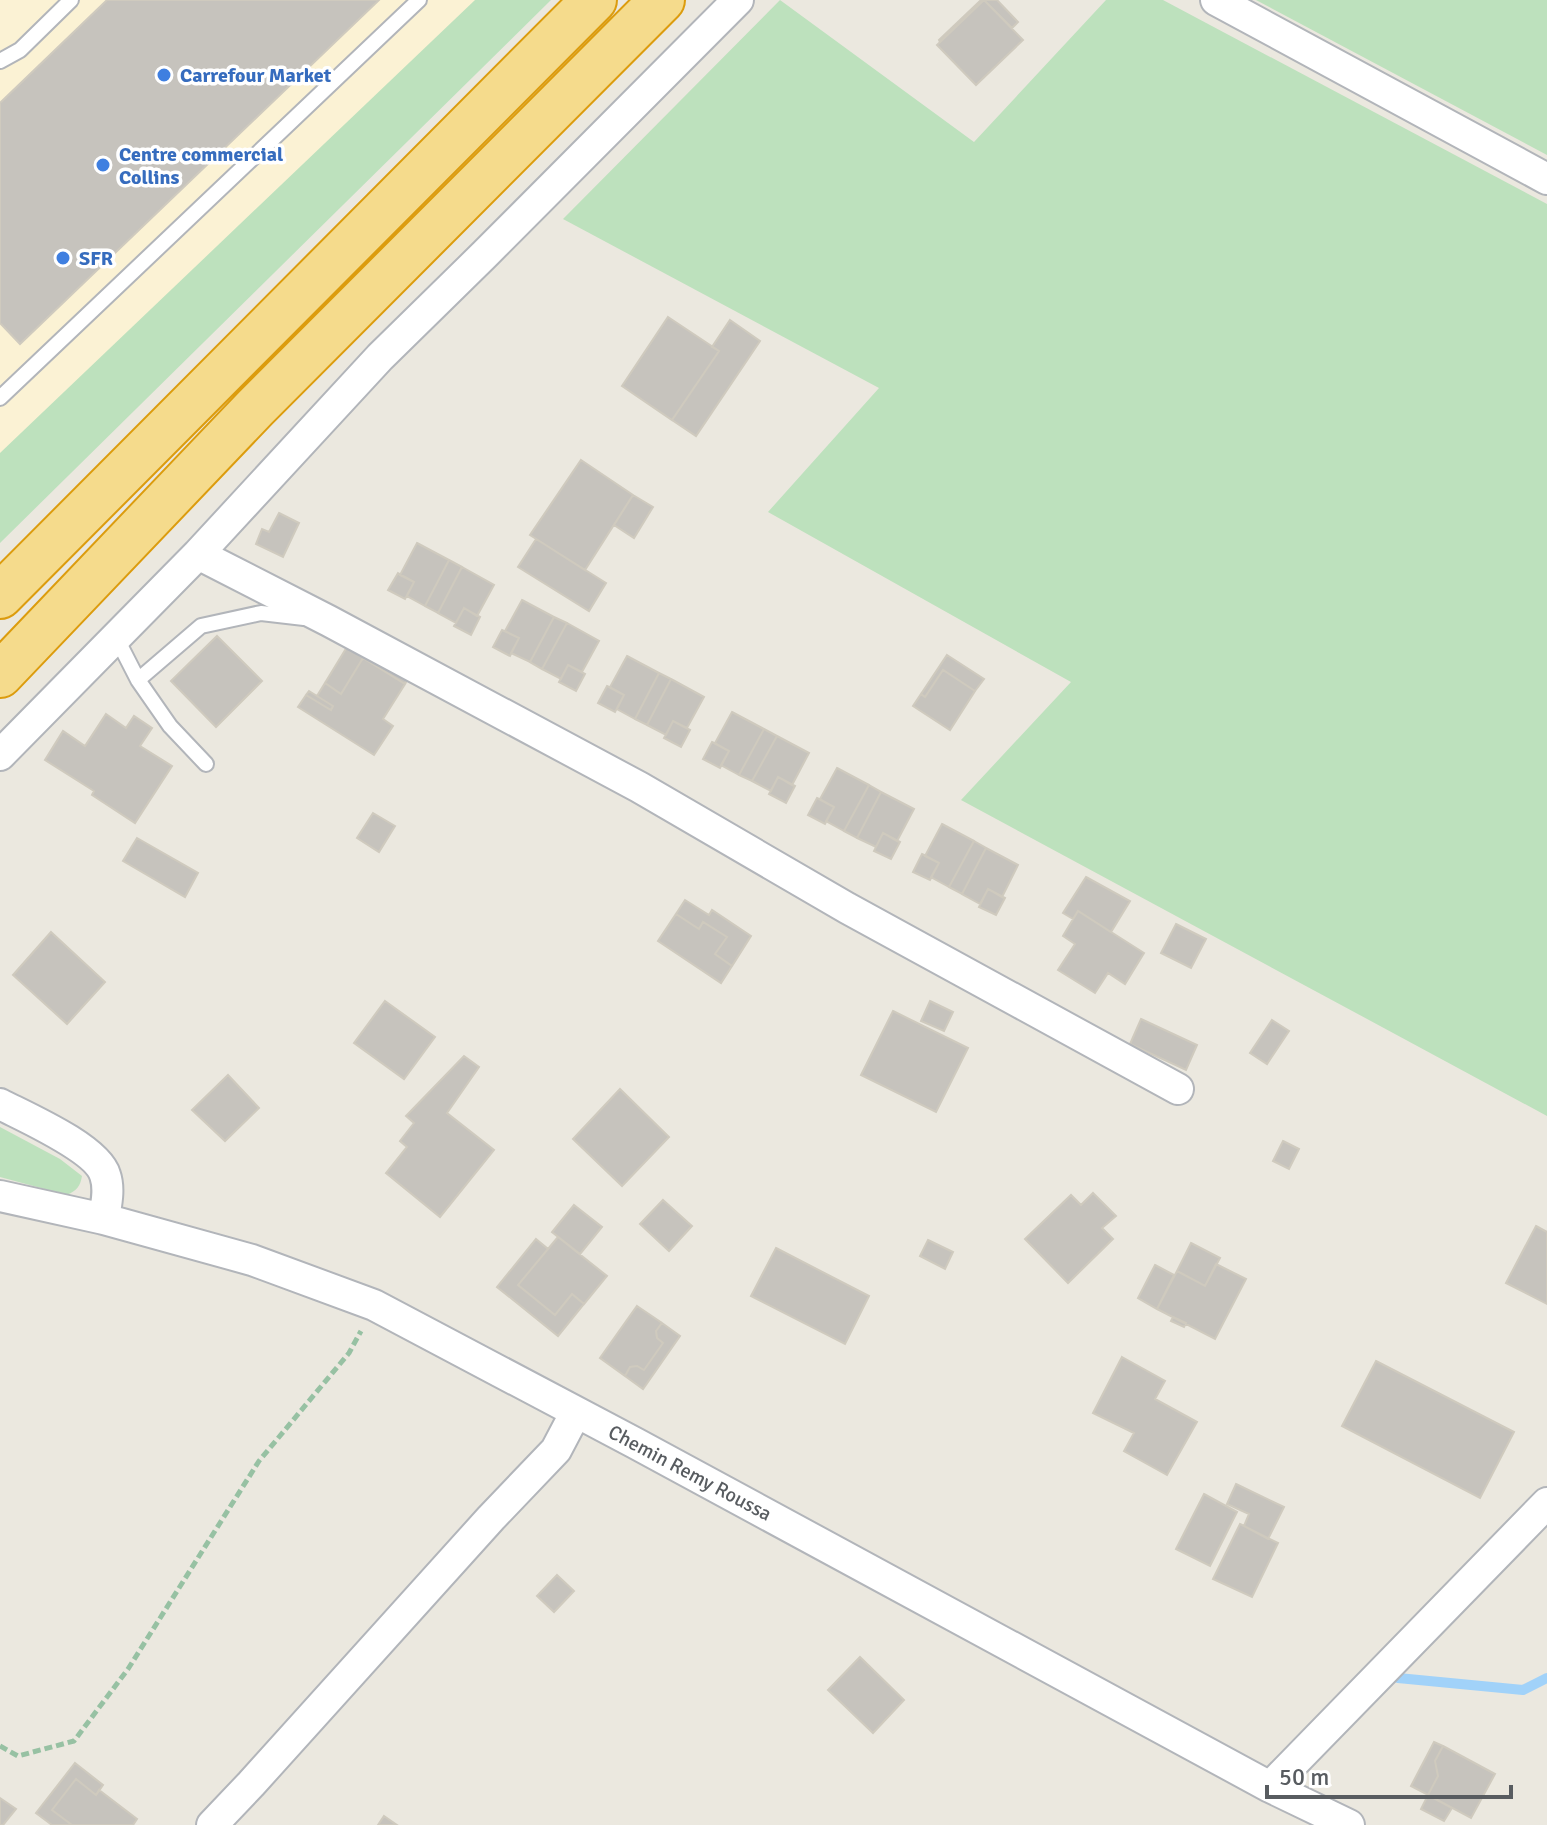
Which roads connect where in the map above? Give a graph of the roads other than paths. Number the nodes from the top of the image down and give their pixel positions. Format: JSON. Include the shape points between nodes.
{"nodes":[{"id":1,"x":71,"y":0,"type":"edge"},
{"id":2,"x":419,"y":0,"type":"edge"},
{"id":3,"x":594,"y":0,"type":"edge"},
{"id":4,"x":662,"y":0,"type":"edge"},
{"id":5,"x":738,"y":0,"type":"edge"},
{"id":6,"x":1216,"y":0,"type":"edge"},
{"id":7,"x":0,"y":61,"type":"edge"},
{"id":8,"x":1547,"y":179,"type":"edge"},
{"id":9,"x":0,"y":398,"type":"edge"},
{"id":10,"x":198,"y":554,"type":"junction"},
{"id":11,"x":0,"y":596,"type":"edge"},
{"id":12,"x":329,"y":621,"type":"junction"},
{"id":13,"x":116,"y":637,"type":"junction"},
{"id":14,"x":0,"y":675,"type":"edge"},
{"id":15,"x":138,"y":680,"type":"junction"},
{"id":16,"x":0,"y":755,"type":"edge"},
{"id":17,"x":206,"y":764,"type":"dead end"},
{"id":18,"x":1178,"y":1089,"type":"dead end"},
{"id":19,"x":0,"y":1104,"type":"edge"},
{"id":20,"x":0,"y":1196,"type":"edge"},
{"id":21,"x":104,"y":1219,"type":"junction"},
{"id":22,"x":576,"y":1412,"type":"junction"},
{"id":23,"x":1547,"y":1503,"type":"edge"},
{"id":24,"x":1270,"y":1787,"type":"junction"},
{"id":25,"x":212,"y":1825,"type":"edge"},
{"id":26,"x":1349,"y":1825,"type":"edge"}],
"edges":[{"from":1,"to":7,"type":"lane","via":[[20,50]]},
{"from":2,"to":9,"type":"lane"},
{"from":3,"to":11,"type":"highway"},
{"from":4,"to":14,"type":"highway","via":[[255,408]]},
{"from":5,"to":10,"type":"street","via":[[380,357]]},
{"from":6,"to":8,"type":"street"},
{"from":10,"to":12,"type":"street"},
{"from":10,"to":13,"type":"street"},
{"from":12,"to":15,"type":"lane","via":[[261,613],[201,626]]},
{"from":12,"to":18,"type":"street","via":[[639,787]]},
{"from":13,"to":15,"type":"lane"},
{"from":13,"to":16,"type":"street"},
{"from":15,"to":17,"type":"lane","via":[[170,726]]},
{"from":19,"to":21,"type":"street","via":[[88,1153],[105,1172]]},
{"from":20,"to":21,"type":"street","name":"Chemin Remy Roussa"},
{"from":21,"to":22,"type":"street","name":"Chemin Remy Roussa","via":[[252,1260],[374,1305]]},
{"from":22,"to":24,"type":"street","name":"Chemin Remy Roussa"},
{"from":22,"to":25,"type":"street","via":[[556,1450]]},
{"from":23,"to":24,"type":"street"},
{"from":24,"to":26,"type":"street","name":"Chemin Remy Roussa"}]}
